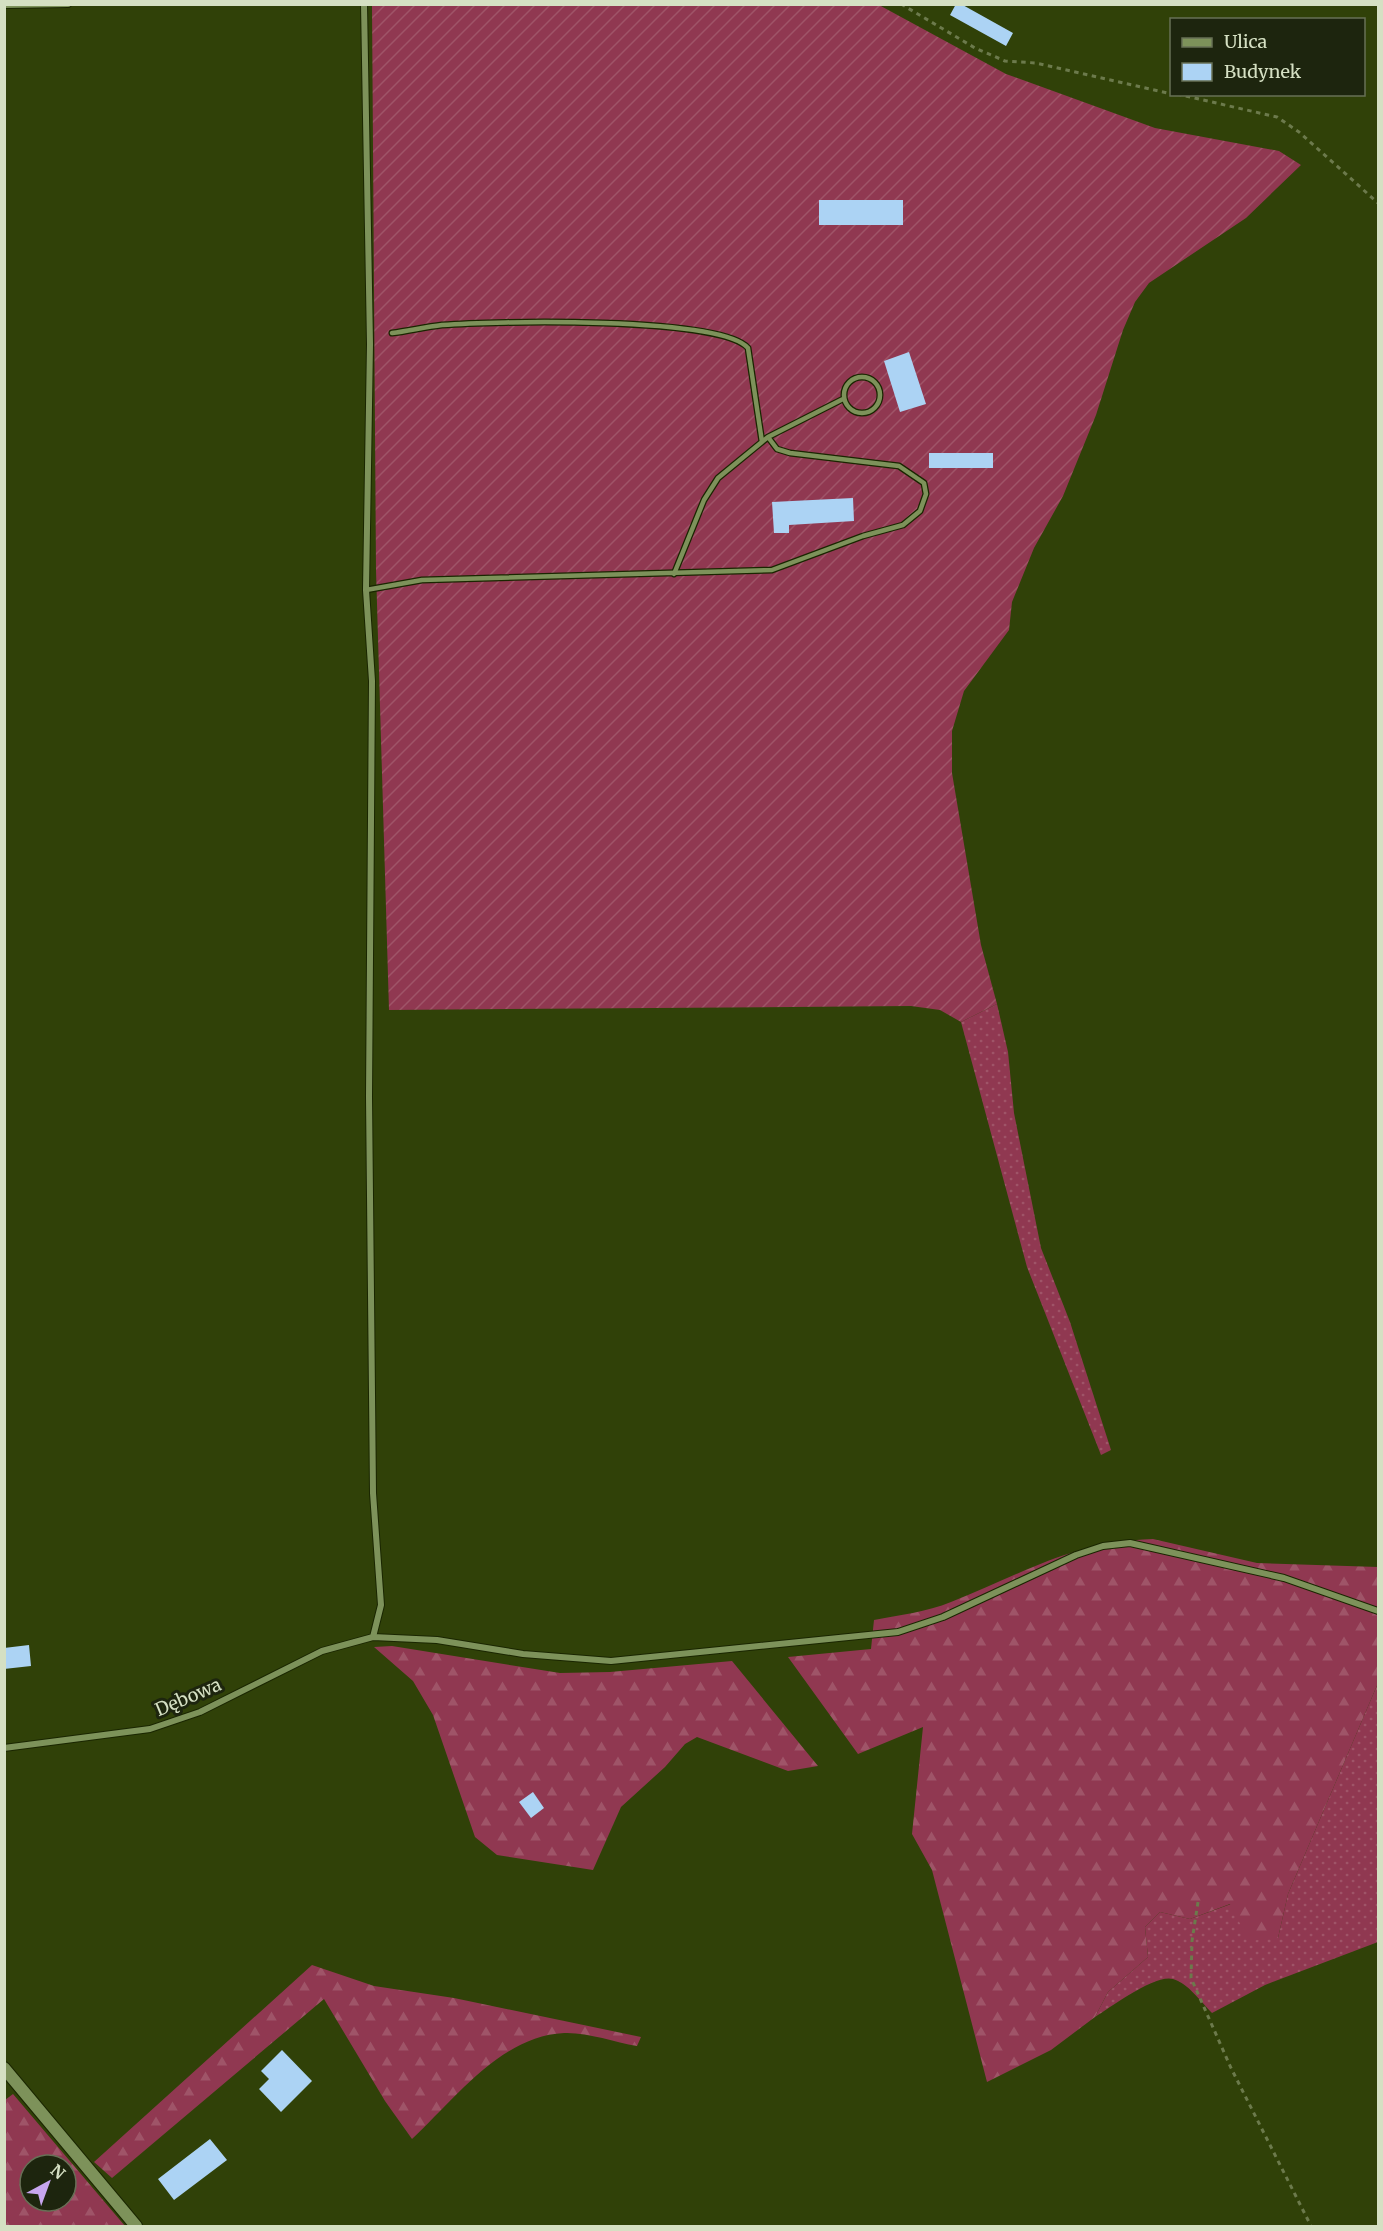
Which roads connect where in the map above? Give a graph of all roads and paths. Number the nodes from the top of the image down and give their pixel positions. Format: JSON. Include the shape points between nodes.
{"nodes":[{"id":1,"x":68,"y":4,"type":"edge"},
{"id":2,"x":364,"y":4,"type":"edge"},
{"id":3,"x":901,"y":4,"type":"edge"},
{"id":4,"x":4,"y":5,"type":"edge"},
{"id":5,"x":1170,"y":94,"type":"edge"},
{"id":6,"x":1185,"y":96,"type":"edge"},
{"id":7,"x":1378,"y":203,"type":"edge"},
{"id":8,"x":392,"y":333,"type":"dead end"},
{"id":9,"x":843,"y":399,"type":"junction"},
{"id":10,"x":768,"y":437,"type":"junction"},
{"id":11,"x":762,"y":442,"type":"junction"},
{"id":12,"x":674,"y":574,"type":"junction"},
{"id":13,"x":366,"y":590,"type":"junction"},
{"id":14,"x":1378,"y":1611,"type":"edge"},
{"id":15,"x":373,"y":1637,"type":"junction"},
{"id":16,"x":4,"y":1748,"type":"edge"},
{"id":17,"x":1198,"y":1902,"type":"dead end"},
{"id":18,"x":4,"y":2068,"type":"edge"},
{"id":19,"x":136,"y":2226,"type":"edge"},
{"id":20,"x":1311,"y":2226,"type":"edge"}],
"edges":[{"from":1,"to":4,"type":"street"},
{"from":2,"to":13,"type":"street","via":[[370,344]]},
{"from":3,"to":5,"type":"path","via":[[975,48],[1005,61],[1036,63]]},
{"from":6,"to":7,"type":"path","via":[[1277,117]]},
{"from":8,"to":11,"type":"lane","via":[[439,325],[557,324],[686,327],[736,338],[748,348]]},
{"from":9,"to":9,"type":"lane","via":[[846,384],[868,377],[876,382],[881,396],[878,407],[867,414],[850,411]]},
{"from":9,"to":10,"type":"lane"},
{"from":10,"to":11,"type":"lane"},
{"from":10,"to":12,"type":"lane","via":[[777,449],[790,453],[898,466],[910,471],[924,483],[926,494],[920,511],[903,525],[772,570]]},
{"from":11,"to":12,"type":"lane","via":[[718,477],[704,500]]},
{"from":12,"to":13,"type":"lane","via":[[422,580]]},
{"from":13,"to":15,"type":"street","via":[[372,681],[369,1097],[373,1493],[381,1605]]},
{"from":14,"to":15,"type":"street","name":"Dębowa","via":[[1284,1578],[1130,1543],[1076,1555],[943,1617],[898,1632],[611,1661],[523,1654],[437,1640]]},
{"from":15,"to":16,"type":"street","name":"Dębowa","via":[[322,1651],[200,1712],[150,1729]]},
{"from":17,"to":20,"type":"path","via":[[1191,1978]]},
{"from":18,"to":19,"type":"street"}]}
